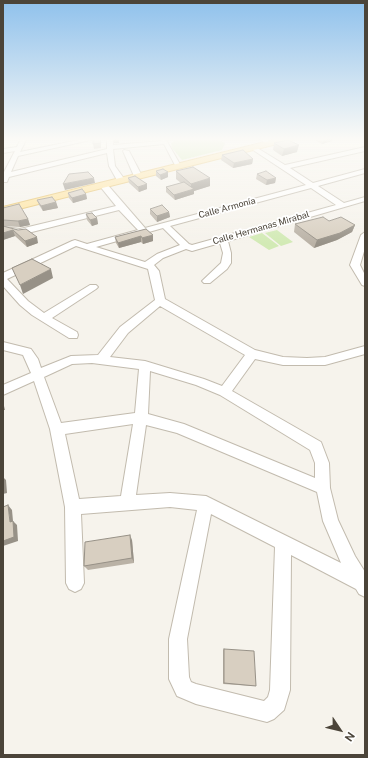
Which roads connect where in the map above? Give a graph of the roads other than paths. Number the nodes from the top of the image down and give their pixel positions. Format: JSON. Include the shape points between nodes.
{"nodes":[{"id":1,"x":116,"y":173,"type":"edge"},
{"id":2,"x":149,"y":173,"type":"edge"},
{"id":3,"x":291,"y":173,"type":"edge"},
{"id":4,"x":356,"y":173,"type":"edge"},
{"id":5,"x":5,"y":175,"type":"edge"},
{"id":6,"x":138,"y":176,"type":"joint"},
{"id":7,"x":120,"y":180,"type":"junction"},
{"id":8,"x":3,"y":183,"type":"edge"},
{"id":9,"x":103,"y":184,"type":"junction"},
{"id":10,"x":311,"y":186,"type":"junction"},
{"id":11,"x":365,"y":199,"type":"edge"},
{"id":12,"x":342,"y":205,"type":"junction"},
{"id":13,"x":121,"y":207,"type":"junction"},
{"id":14,"x":3,"y":210,"type":"edge"},
{"id":15,"x":164,"y":225,"type":"junction"},
{"id":16,"x":3,"y":229,"type":"edge"},
{"id":17,"x":143,"y":231,"type":"junction"},
{"id":18,"x":365,"y":235,"type":"edge"},
{"id":19,"x":223,"y":240,"type":"junction"},
{"id":20,"x":89,"y":246,"type":"junction"},
{"id":21,"x":186,"y":246,"type":"junction"},
{"id":22,"x":362,"y":253,"type":"edge"},
{"id":23,"x":147,"y":265,"type":"junction"},
{"id":24,"x":3,"y":277,"type":"edge"},
{"id":25,"x":3,"y":280,"type":"edge"},
{"id":26,"x":364,"y":280,"type":"edge"},
{"id":27,"x":207,"y":281,"type":"dead end"},
{"id":28,"x":93,"y":287,"type":"dead end"},
{"id":29,"x":160,"y":301,"type":"junction"},
{"id":30,"x":44,"y":318,"type":"junction"},
{"id":31,"x":73,"y":335,"type":"dead end"},
{"id":32,"x":3,"y":346,"type":"edge"},
{"id":33,"x":365,"y":350,"type":"edge"},
{"id":34,"x":252,"y":354,"type":"junction"},
{"id":35,"x":102,"y":359,"type":"junction"},
{"id":36,"x":146,"y":365,"type":"junction"},
{"id":37,"x":38,"y":374,"type":"junction"},
{"id":38,"x":3,"y":390,"type":"edge"},
{"id":39,"x":224,"y":392,"type":"junction"},
{"id":40,"x":140,"y":418,"type":"junction"},
{"id":41,"x":57,"y":429,"type":"junction"},
{"id":42,"x":323,"y":488,"type":"junction"},
{"id":43,"x":206,"y":503,"type":"junction"},
{"id":44,"x":127,"y":504,"type":"junction"},
{"id":45,"x":73,"y":507,"type":"junction"},
{"id":46,"x":283,"y":543,"type":"junction"},
{"id":47,"x":75,"y":583,"type":"dead end"},
{"id":48,"x":364,"y":585,"type":"edge"}],
"edges":[{"from":1,"to":7,"type":"street"},
{"from":2,"to":6,"type":"main road"},
{"from":3,"to":10,"type":"street"},
{"from":4,"to":10,"type":"street","name":"Calle Armonía"},
{"from":5,"to":8,"type":"street"},
{"from":6,"to":7,"type":"main road"},
{"from":7,"to":9,"type":"main road"},
{"from":9,"to":13,"type":"street"},
{"from":9,"to":14,"type":"main road"},
{"from":10,"to":12,"type":"street"},
{"from":10,"to":15,"type":"street","name":"Calle Armonía"},
{"from":11,"to":12,"type":"street","name":"Calle Hermanas Mirabal"},
{"from":12,"to":19,"type":"street","name":"Calle Hermanas Mirabal"},
{"from":13,"to":16,"type":"street","via":[[20,232]]},
{"from":13,"to":17,"type":"street"},
{"from":15,"to":17,"type":"street","name":"Calle Armonía"},
{"from":15,"to":21,"type":"street"},
{"from":17,"to":20,"type":"street","name":"Calle Armonía"},
{"from":18,"to":22,"type":"street"},
{"from":19,"to":21,"type":"street","name":"Calle Hermanas Mirabal","via":[[192,248]]},
{"from":19,"to":27,"type":"street","via":[[228,253],[226,263]]},
{"from":20,"to":23,"type":"street"},
{"from":20,"to":24,"type":"street","via":[[75,243]]},
{"from":21,"to":23,"type":"street","name":"Calle Hermanas Mirabal","via":[[160,256]]},
{"from":22,"to":26,"type":"street","via":[[355,265]]},
{"from":23,"to":29,"type":"street","via":[[154,271]]},
{"from":25,"to":30,"type":"street","via":[[24,303]]},
{"from":28,"to":30,"type":"street"},
{"from":29,"to":34,"type":"street"},
{"from":29,"to":35,"type":"street","via":[[124,330]]},
{"from":30,"to":31,"type":"street"},
{"from":32,"to":37,"type":"street","via":[[26,352],[32,358]]},
{"from":33,"to":34,"type":"street","via":[[326,361],[307,362],[283,361]]},
{"from":34,"to":39,"type":"street"},
{"from":35,"to":36,"type":"street"},
{"from":35,"to":37,"type":"street","via":[[71,360]]},
{"from":36,"to":39,"type":"street"},
{"from":36,"to":40,"type":"street"},
{"from":37,"to":38,"type":"street"},
{"from":37,"to":41,"type":"street"},
{"from":39,"to":42,"type":"street","via":[[316,446],[322,462]]},
{"from":40,"to":41,"type":"street"},
{"from":40,"to":42,"type":"street","via":[[179,428]]},
{"from":40,"to":44,"type":"street"},
{"from":41,"to":45,"type":"street"},
{"from":42,"to":48,"type":"street","via":[[331,522],[349,562]]},
{"from":43,"to":44,"type":"street","via":[[170,500]]},
{"from":43,"to":46,"type":"street"},
{"from":43,"to":46,"type":"street","via":[[178,639],[179,679],[184,688],[196,694],[267,712],[277,703],[280,690]]},
{"from":44,"to":45,"type":"street"},
{"from":45,"to":47,"type":"street"},
{"from":46,"to":48,"type":"street"}]}
